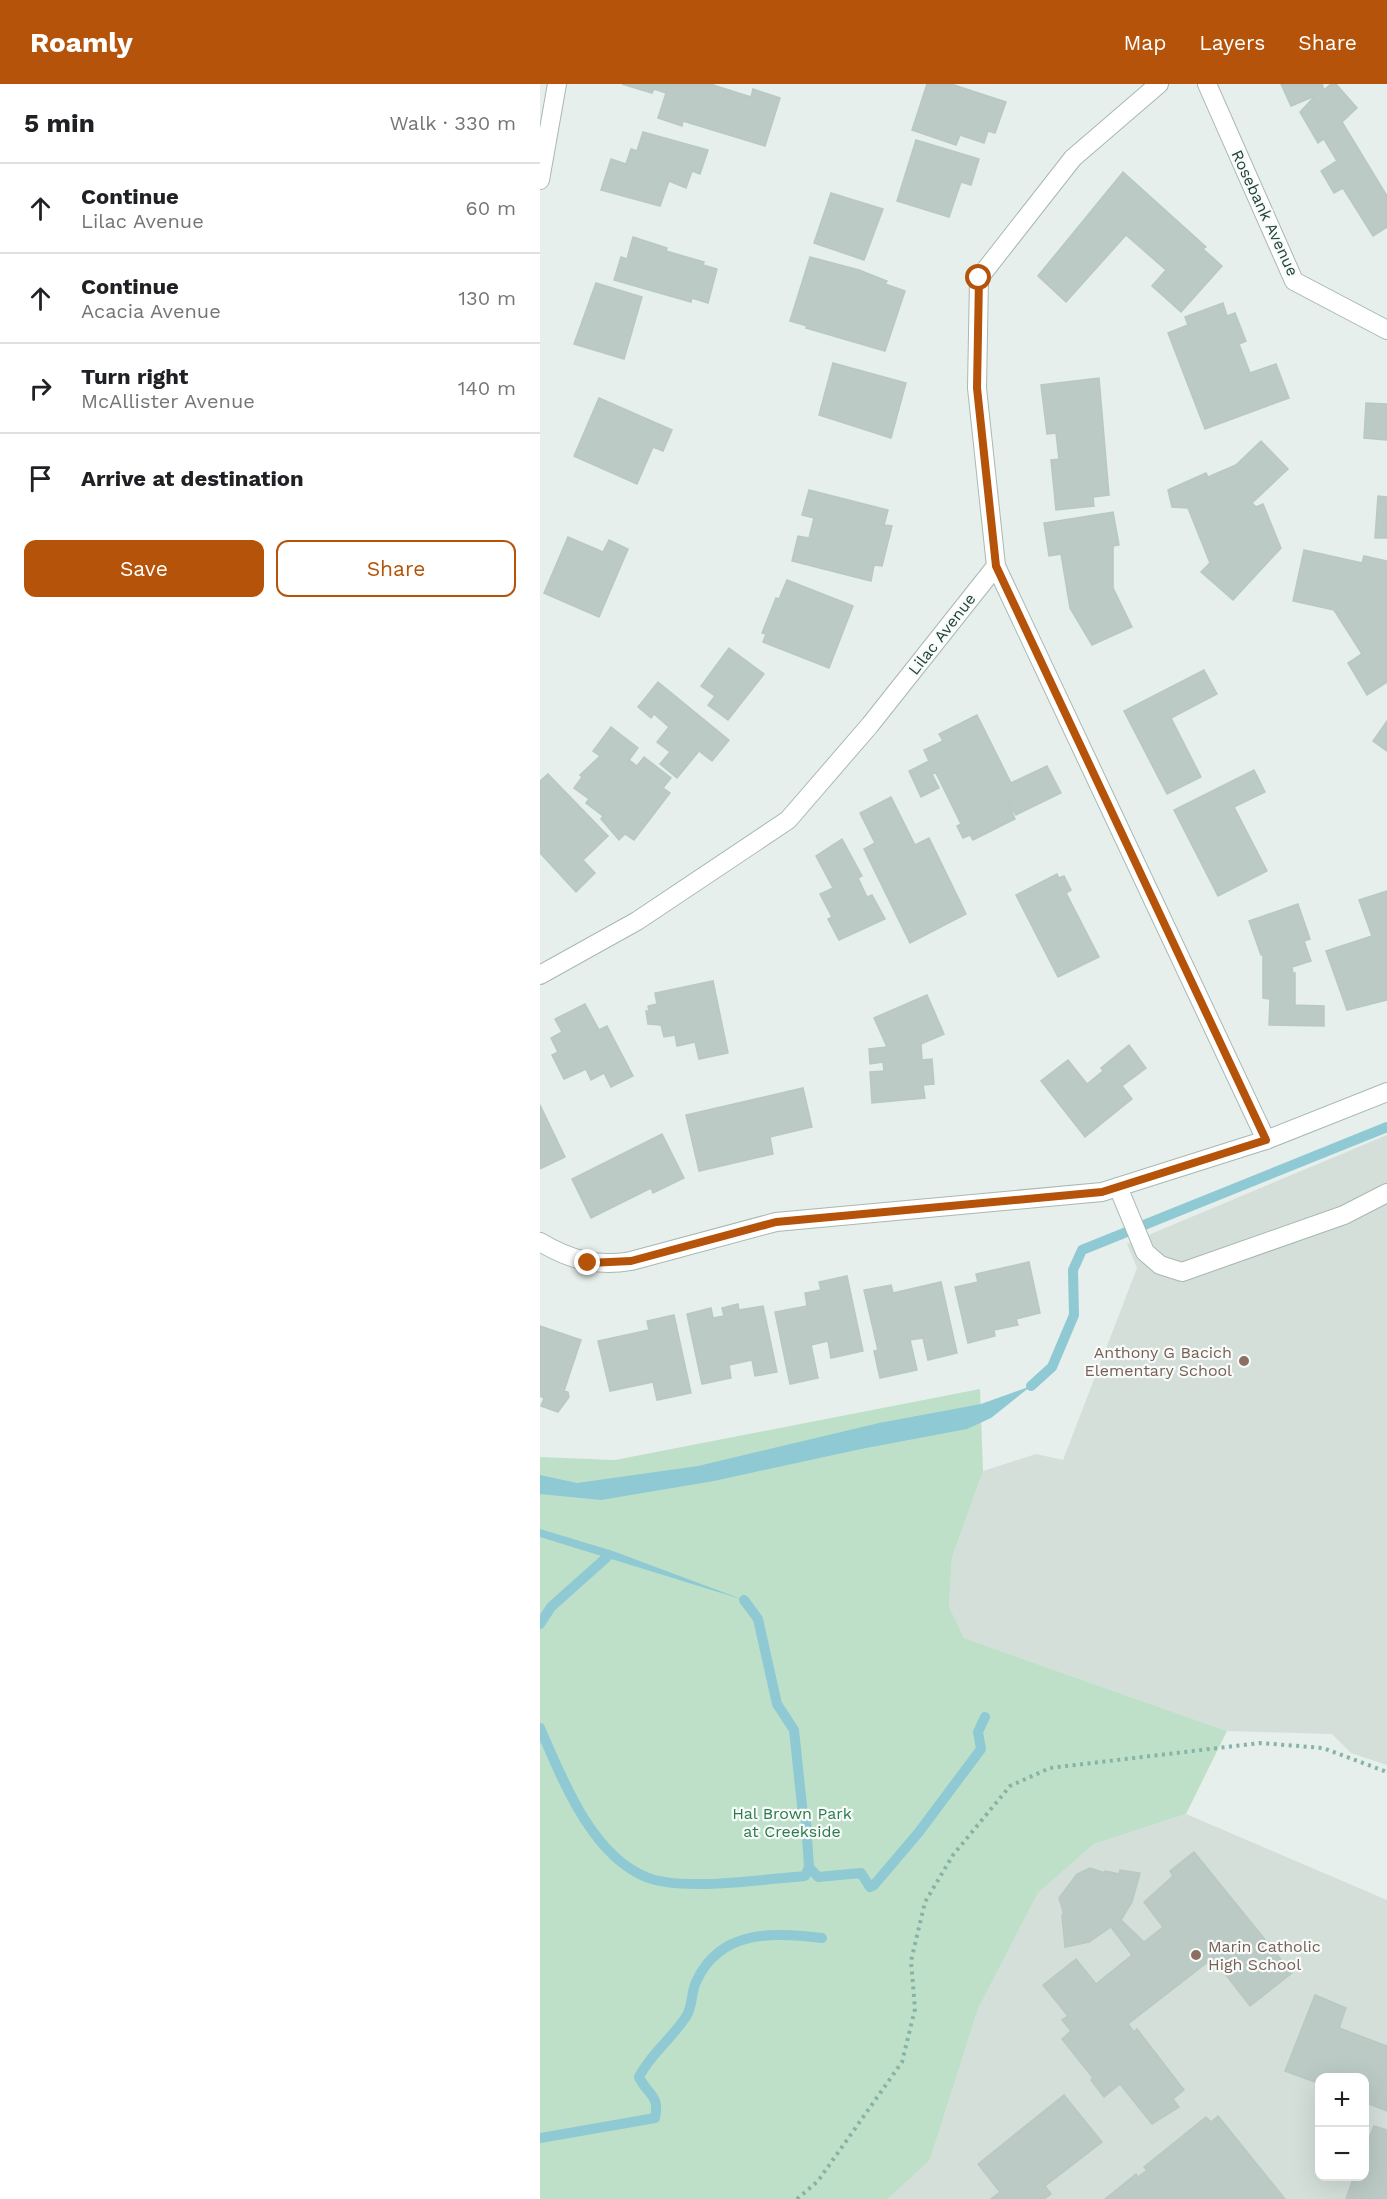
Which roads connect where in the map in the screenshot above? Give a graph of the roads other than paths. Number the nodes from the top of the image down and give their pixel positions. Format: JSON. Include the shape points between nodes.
{"nodes":[{"id":1,"x":557,"y":84,"type":"edge"},
{"id":2,"x":1159,"y":84,"type":"edge"},
{"id":3,"x":1207,"y":84,"type":"edge"},
{"id":4,"x":540,"y":180,"type":"edge"},
{"id":5,"x":1387,"y":330,"type":"edge"},
{"id":6,"x":996,"y":566,"type":"junction"},
{"id":7,"x":540,"y":975,"type":"edge"},
{"id":8,"x":1387,"y":1092,"type":"edge"},
{"id":9,"x":1266,"y":1140,"type":"junction"},
{"id":10,"x":1118,"y":1187,"type":"junction"},
{"id":11,"x":1387,"y":1193,"type":"edge"},
{"id":12,"x":540,"y":1242,"type":"edge"}],
"edges":[{"from":1,"to":4,"type":"street"},
{"from":2,"to":6,"type":"street","via":[[1073,158],[979,278],[977,388]]},
{"from":3,"to":5,"type":"street","name":"Rosebank Avenue","via":[[1294,281]]},
{"from":6,"to":7,"type":"street","name":"Lilac Avenue","via":[[870,725],[788,820],[637,921]]},
{"from":6,"to":9,"type":"street"},
{"from":8,"to":9,"type":"street"},
{"from":9,"to":10,"type":"street"},
{"from":10,"to":11,"type":"street","via":[[1145,1252],[1160,1265],[1182,1272],[1344,1215]]},
{"from":10,"to":12,"type":"street","via":[[1102,1192],[776,1222],[608,1264],[576,1260]]}]}
